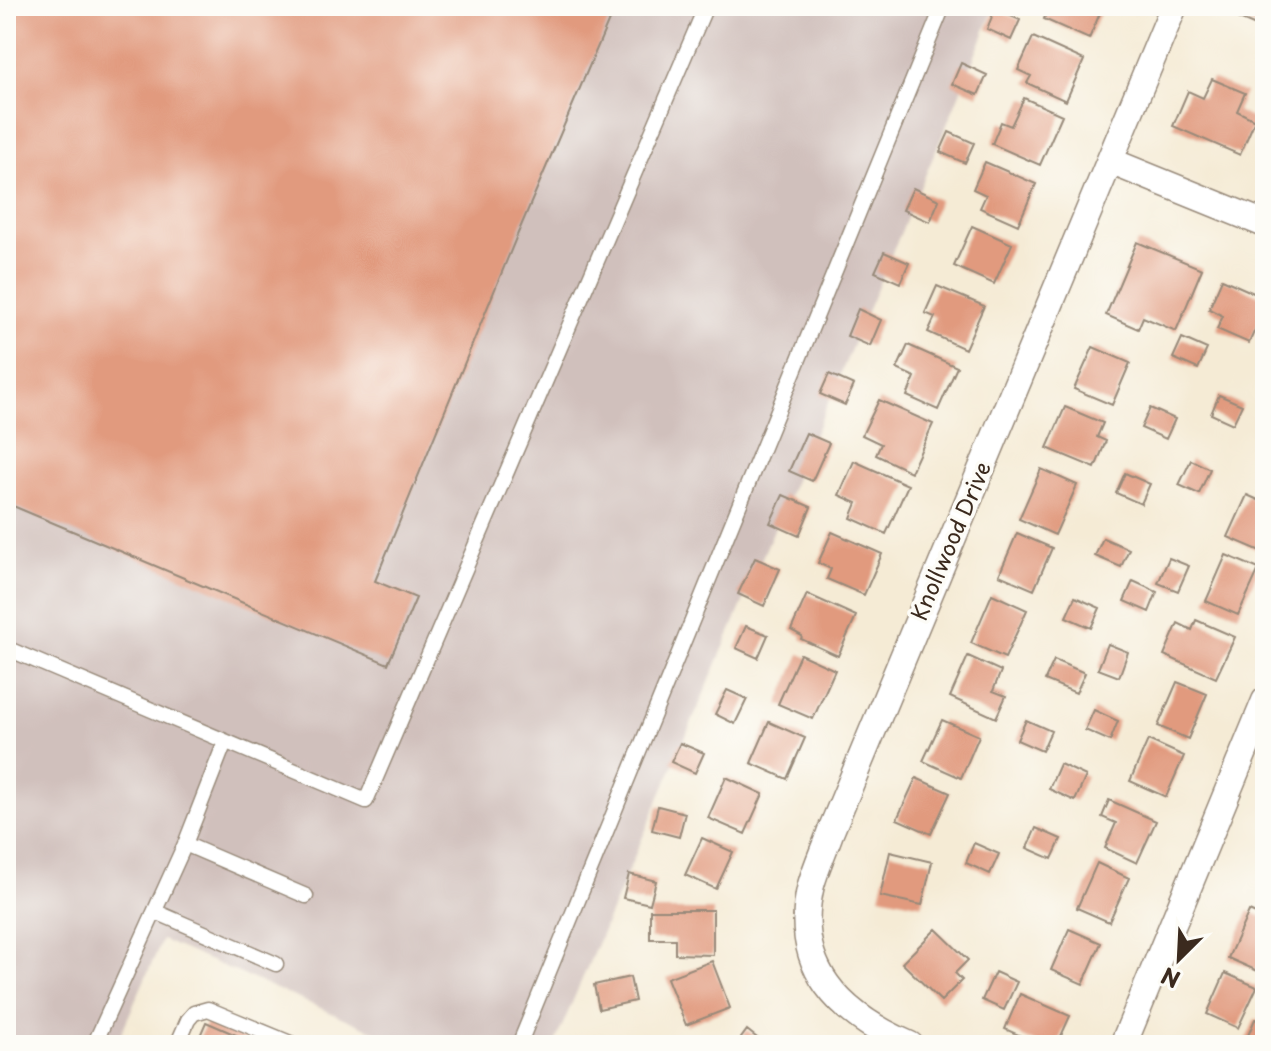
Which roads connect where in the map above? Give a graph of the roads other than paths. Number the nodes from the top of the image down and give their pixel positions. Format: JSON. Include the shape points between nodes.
{"nodes":[{"id":1,"x":706,"y":6,"type":"edge"},
{"id":2,"x":943,"y":6,"type":"edge"},
{"id":3,"x":1174,"y":6,"type":"edge"},
{"id":4,"x":1110,"y":161,"type":"junction"},
{"id":5,"x":1265,"y":224,"type":"edge"},
{"id":6,"x":6,"y":648,"type":"edge"},
{"id":7,"x":1265,"y":701,"type":"edge"},
{"id":8,"x":225,"y":742,"type":"junction"},
{"id":9,"x":185,"y":844,"type":"junction"},
{"id":10,"x":306,"y":896,"type":"dead end"},
{"id":11,"x":156,"y":912,"type":"junction"},
{"id":12,"x":276,"y":964,"type":"dead end"},
{"id":13,"x":94,"y":1045,"type":"edge"},
{"id":14,"x":177,"y":1045,"type":"edge"},
{"id":15,"x":295,"y":1045,"type":"edge"},
{"id":16,"x":519,"y":1045,"type":"edge"},
{"id":17,"x":910,"y":1045,"type":"edge"},
{"id":18,"x":1123,"y":1045,"type":"edge"}],
"edges":[{"from":1,"to":8,"type":"lane","via":[[366,801]]},
{"from":2,"to":16,"type":"lane"},
{"from":3,"to":4,"type":"street","name":"Knollwood Drive"},
{"from":4,"to":5,"type":"street"},
{"from":4,"to":17,"type":"street","name":"Knollwood Drive","via":[[811,886],[806,924],[821,978],[858,1018]]},
{"from":6,"to":8,"type":"lane"},
{"from":7,"to":18,"type":"street"},
{"from":8,"to":9,"type":"lane"},
{"from":9,"to":10,"type":"lane"},
{"from":9,"to":11,"type":"lane"},
{"from":11,"to":12,"type":"lane"},
{"from":11,"to":13,"type":"lane"},
{"from":14,"to":15,"type":"lane","via":[[194,1013],[208,1009]]}]}
